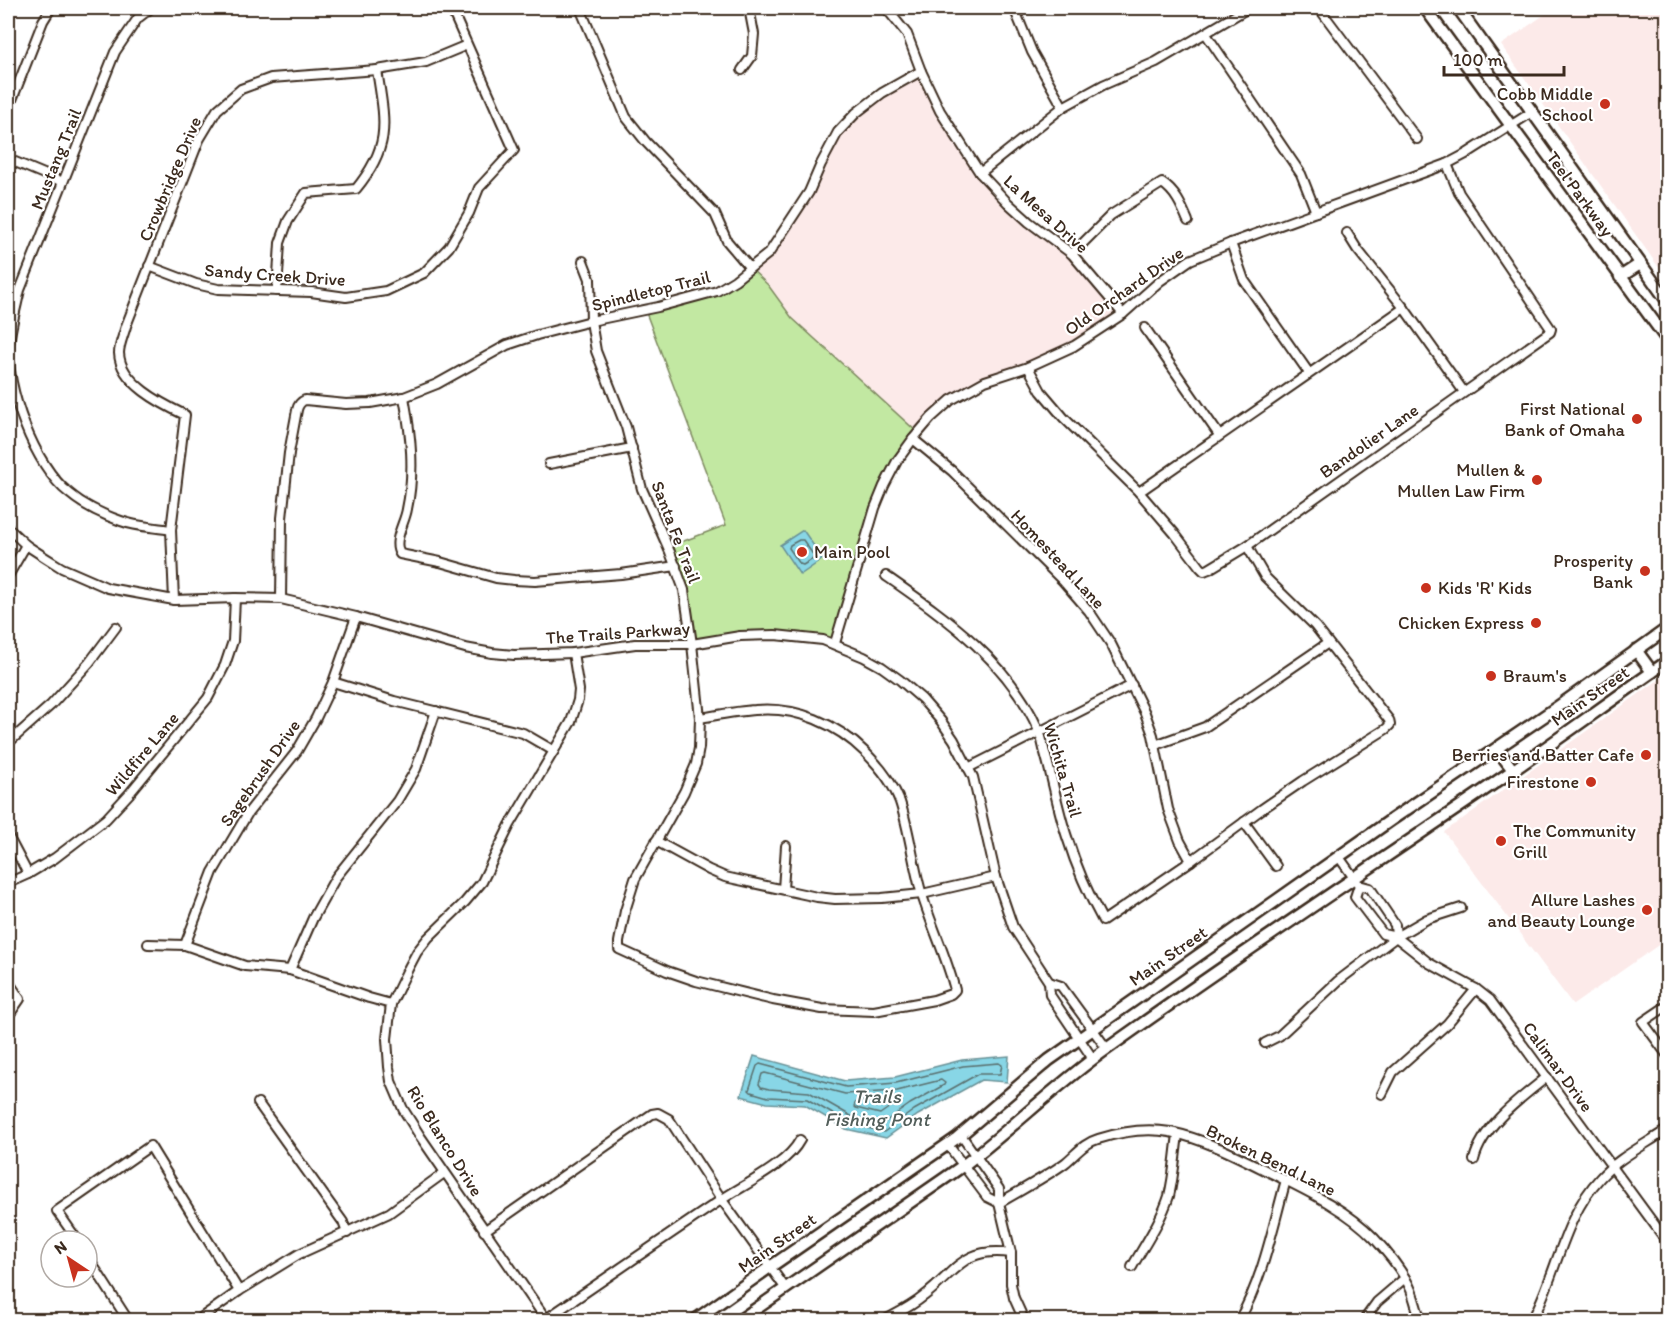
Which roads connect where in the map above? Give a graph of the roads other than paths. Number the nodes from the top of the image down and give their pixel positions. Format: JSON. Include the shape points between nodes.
{"nodes":[{"id":1,"x":51,"y":8,"type":"edge"},
{"id":2,"x":151,"y":8,"type":"edge"},
{"id":3,"x":451,"y":8,"type":"edge"},
{"id":4,"x":582,"y":8,"type":"edge"},
{"id":5,"x":749,"y":8,"type":"edge"},
{"id":6,"x":886,"y":8,"type":"edge"},
{"id":7,"x":1014,"y":8,"type":"edge"},
{"id":8,"x":1248,"y":8,"type":"edge"},
{"id":9,"x":1319,"y":8,"type":"edge"},
{"id":10,"x":1425,"y":8,"type":"edge"},
{"id":11,"x":1458,"y":8,"type":"edge"},
{"id":12,"x":1206,"y":34,"type":"junction"},
{"id":13,"x":467,"y":45,"type":"junction"},
{"id":14,"x":377,"y":70,"type":"junction"},
{"id":15,"x":742,"y":70,"type":"dead end"},
{"id":16,"x":921,"y":70,"type":"junction"},
{"id":17,"x":1063,"y":107,"type":"junction"},
{"id":18,"x":8,"y":110,"type":"edge"},
{"id":19,"x":1532,"y":112,"type":"junction"},
{"id":20,"x":1510,"y":126,"type":"junction"},
{"id":21,"x":1417,"y":139,"type":"dead end"},
{"id":22,"x":8,"y":159,"type":"edge"},
{"id":23,"x":1448,"y":164,"type":"junction"},
{"id":24,"x":980,"y":173,"type":"junction"},
{"id":25,"x":63,"y":182,"type":"junction"},
{"id":26,"x":1316,"y":212,"type":"junction"},
{"id":27,"x":1188,"y":221,"type":"dead end"},
{"id":28,"x":1347,"y":232,"type":"dead end"},
{"id":29,"x":1231,"y":243,"type":"junction"},
{"id":30,"x":1072,"y":254,"type":"junction"},
{"id":31,"x":584,"y":261,"type":"dead end"},
{"id":32,"x":1640,"y":264,"type":"junction"},
{"id":33,"x":149,"y":266,"type":"junction"},
{"id":34,"x":750,"y":268,"type":"junction"},
{"id":35,"x":1620,"y":277,"type":"junction"},
{"id":36,"x":277,"y":291,"type":"junction"},
{"id":37,"x":1668,"y":302,"type":"edge"},
{"id":38,"x":1404,"y":308,"type":"junction"},
{"id":39,"x":1123,"y":314,"type":"junction"},
{"id":40,"x":591,"y":321,"type":"junction"},
{"id":41,"x":1144,"y":328,"type":"dead end"},
{"id":42,"x":1668,"y":341,"type":"edge"},
{"id":43,"x":1028,"y":367,"type":"junction"},
{"id":44,"x":1309,"y":374,"type":"junction"},
{"id":45,"x":1464,"y":392,"type":"junction"},
{"id":46,"x":404,"y":397,"type":"junction"},
{"id":47,"x":1219,"y":435,"type":"junction"},
{"id":48,"x":913,"y":439,"type":"junction"},
{"id":49,"x":632,"y":448,"type":"junction"},
{"id":50,"x":549,"y":464,"type":"dead end"},
{"id":51,"x":1139,"y":492,"type":"junction"},
{"id":52,"x":8,"y":528,"type":"edge"},
{"id":53,"x":171,"y":530,"type":"junction"},
{"id":54,"x":26,"y":545,"type":"junction"},
{"id":55,"x":1247,"y":546,"type":"junction"},
{"id":56,"x":676,"y":566,"type":"junction"},
{"id":57,"x":8,"y":576,"type":"edge"},
{"id":58,"x":886,"y":576,"type":"dead end"},
{"id":59,"x":235,"y":598,"type":"junction"},
{"id":60,"x":281,"y":599,"type":"junction"},
{"id":61,"x":174,"y":600,"type":"junction"},
{"id":62,"x":356,"y":617,"type":"junction"},
{"id":63,"x":116,"y":627,"type":"dead end"},
{"id":64,"x":1668,"y":628,"type":"edge"},
{"id":65,"x":1328,"y":643,"type":"junction"},
{"id":66,"x":692,"y":644,"type":"junction"},
{"id":67,"x":835,"y":644,"type":"junction"},
{"id":68,"x":1636,"y":650,"type":"junction"},
{"id":69,"x":573,"y":653,"type":"junction"},
{"id":70,"x":1668,"y":661,"type":"edge"},
{"id":71,"x":1652,"y":672,"type":"junction"},
{"id":72,"x":333,"y":682,"type":"junction"},
{"id":73,"x":1132,"y":685,"type":"junction"},
{"id":74,"x":436,"y":711,"type":"junction"},
{"id":75,"x":700,"y":718,"type":"junction"},
{"id":76,"x":1039,"y":731,"type":"junction"},
{"id":77,"x":8,"y":743,"type":"edge"},
{"id":78,"x":1155,"y":746,"type":"junction"},
{"id":79,"x":1497,"y":749,"type":"junction"},
{"id":80,"x":554,"y":751,"type":"junction"},
{"id":81,"x":968,"y":768,"type":"junction"},
{"id":82,"x":1513,"y":770,"type":"junction"},
{"id":83,"x":1244,"y":822,"type":"junction"},
{"id":84,"x":8,"y":836,"type":"edge"},
{"id":85,"x":656,"y":841,"type":"junction"},
{"id":86,"x":786,"y":846,"type":"dead end"},
{"id":87,"x":1339,"y":857,"type":"junction"},
{"id":88,"x":1191,"y":861,"type":"junction"},
{"id":89,"x":1276,"y":866,"type":"dead end"},
{"id":90,"x":28,"y":874,"type":"junction"},
{"id":91,"x":996,"y":877,"type":"junction"},
{"id":92,"x":1356,"y":882,"type":"junction"},
{"id":93,"x":8,"y":883,"type":"edge"},
{"id":94,"x":783,"y":889,"type":"junction"},
{"id":95,"x":922,"y":894,"type":"junction"},
{"id":96,"x":1461,"y":908,"type":"dead end"},
{"id":97,"x":1396,"y":938,"type":"junction"},
{"id":98,"x":148,"y":944,"type":"dead end"},
{"id":99,"x":185,"y":945,"type":"junction"},
{"id":100,"x":290,"y":970,"type":"junction"},
{"id":101,"x":8,"y":981,"type":"edge"},
{"id":102,"x":1049,"y":982,"type":"junction"},
{"id":103,"x":1476,"y":989,"type":"junction"},
{"id":104,"x":390,"y":1004,"type":"junction"},
{"id":105,"x":1668,"y":1005,"type":"edge"},
{"id":106,"x":8,"y":1015,"type":"edge"},
{"id":107,"x":1092,"y":1029,"type":"junction"},
{"id":108,"x":1079,"y":1038,"type":"junction"},
{"id":109,"x":1265,"y":1043,"type":"dead end"},
{"id":110,"x":1107,"y":1049,"type":"junction"},
{"id":111,"x":1668,"y":1056,"type":"edge"},
{"id":112,"x":1094,"y":1059,"type":"junction"},
{"id":113,"x":1547,"y":1077,"type":"junction"},
{"id":114,"x":1382,"y":1094,"type":"dead end"},
{"id":115,"x":258,"y":1103,"type":"dead end"},
{"id":116,"x":1668,"y":1129,"type":"edge"},
{"id":117,"x":961,"y":1135,"type":"junction"},
{"id":118,"x":1178,"y":1135,"type":"junction"},
{"id":119,"x":800,"y":1140,"type":"dead end"},
{"id":120,"x":948,"y":1144,"type":"junction"},
{"id":121,"x":976,"y":1156,"type":"junction"},
{"id":122,"x":1474,"y":1160,"type":"dead end"},
{"id":123,"x":964,"y":1165,"type":"junction"},
{"id":124,"x":1612,"y":1166,"type":"junction"},
{"id":125,"x":444,"y":1173,"type":"junction"},
{"id":126,"x":1286,"y":1180,"type":"junction"},
{"id":127,"x":722,"y":1200,"type":"junction"},
{"id":128,"x":999,"y":1203,"type":"junction"},
{"id":129,"x":70,"y":1229,"type":"edge"},
{"id":130,"x":484,"y":1231,"type":"junction"},
{"id":131,"x":347,"y":1233,"type":"junction"},
{"id":132,"x":1668,"y":1243,"type":"edge"},
{"id":133,"x":1011,"y":1253,"type":"junction"},
{"id":134,"x":770,"y":1267,"type":"junction"},
{"id":135,"x":1132,"y":1267,"type":"dead end"},
{"id":136,"x":99,"y":1275,"type":"edge"},
{"id":137,"x":1405,"y":1278,"type":"junction"},
{"id":138,"x":786,"y":1288,"type":"junction"},
{"id":139,"x":239,"y":1291,"type":"junction"},
{"id":140,"x":128,"y":1320,"type":"edge"},
{"id":141,"x":198,"y":1320,"type":"edge"},
{"id":142,"x":546,"y":1320,"type":"edge"},
{"id":143,"x":695,"y":1320,"type":"edge"},
{"id":144,"x":740,"y":1320,"type":"edge"},
{"id":145,"x":885,"y":1320,"type":"edge"},
{"id":146,"x":1024,"y":1320,"type":"edge"},
{"id":147,"x":1239,"y":1320,"type":"edge"},
{"id":148,"x":1364,"y":1320,"type":"edge"},
{"id":149,"x":1421,"y":1320,"type":"edge"},
{"id":150,"x":1532,"y":1320,"type":"edge"}],
"edges":[{"from":1,"to":18,"type":"street"},
{"from":2,"to":25,"type":"street","name":"Mustang Trail","via":[[138,18],[115,52]]},
{"from":3,"to":13,"type":"street"},
{"from":4,"to":34,"type":"street","via":[[626,117],[715,214],[728,241]]},
{"from":5,"to":15,"type":"street","via":[[754,34],[752,56]]},
{"from":6,"to":16,"type":"street","name":"La Mesa Drive","via":[[907,34]]},
{"from":7,"to":17,"type":"street","via":[[1032,52]]},
{"from":8,"to":12,"type":"street"},
{"from":9,"to":21,"type":"street"},
{"from":10,"to":20,"type":"main road","name":"Teel Parkway"},
{"from":11,"to":19,"type":"main road","name":"Teel Parkway"},
{"from":12,"to":17,"type":"street","via":[[1156,63]]},
{"from":12,"to":26,"type":"street","via":[[1300,174]]},
{"from":13,"to":14,"type":"street","name":"Crowbridge Drive","via":[[426,62]]},
{"from":13,"to":36,"type":"street","name":"Sandy Creek Drive","via":[[514,150],[478,188],[449,247],[424,273],[386,291],[346,297]]},
{"from":14,"to":33,"type":"street","name":"Crowbridge Drive","via":[[271,78],[241,89],[217,110],[198,140]]},
{"from":14,"to":36,"type":"street","via":[[384,115],[384,134],[377,157],[356,189],[306,193],[288,221],[280,243]]},
{"from":16,"to":24,"type":"street","name":"La Mesa Drive","via":[[940,111]]},
{"from":16,"to":34,"type":"street","name":"Spindletop Trail","via":[[882,93],[838,132],[792,219],[769,253]]},
{"from":17,"to":24,"type":"street"},
{"from":19,"to":20,"type":"street","name":"Old Orchard Drive"},
{"from":19,"to":32,"type":"main road","name":"Teel Parkway"},
{"from":20,"to":23,"type":"street","name":"Old Orchard Drive"},
{"from":20,"to":35,"type":"main road","name":"Teel Parkway"},
{"from":22,"to":25,"type":"street"},
{"from":23,"to":26,"type":"street","name":"Old Orchard Drive"},
{"from":23,"to":45,"type":"street","name":"Bandolier Lane","via":[[1459,193],[1551,329]]},
{"from":24,"to":30,"type":"street","name":"La Mesa Drive","via":[[1022,216]]},
{"from":25,"to":53,"type":"street","name":"Mustang Trail","via":[[20,291],[13,320],[9,346],[17,403],[39,456],[69,494],[123,522]]},
{"from":26,"to":29,"type":"street","name":"Old Orchard Drive"},
{"from":27,"to":30,"type":"street","via":[[1179,201],[1162,183],[1111,215]]},
{"from":28,"to":38,"type":"street"},
{"from":29,"to":39,"type":"street","name":"Old Orchard Drive","via":[[1190,261]]},
{"from":29,"to":44,"type":"street","via":[[1244,280]]},
{"from":30,"to":39,"type":"street","name":"La Mesa Drive"},
{"from":31,"to":40,"type":"street","name":"Santa Fe Trail","via":[[590,279]]},
{"from":32,"to":35,"type":"main road"},
{"from":32,"to":37,"type":"main road","name":"Teel Parkway"},
{"from":33,"to":36,"type":"street","name":"Sandy Creek Drive","via":[[218,289]]},
{"from":33,"to":53,"type":"street","name":"Crowbridge Drive","via":[[119,354],[125,374],[164,405],[185,415]]},
{"from":34,"to":40,"type":"street","name":"Spindletop Trail","via":[[717,291]]},
{"from":35,"to":42,"type":"main road","name":"Teel Parkway"},
{"from":38,"to":44,"type":"street"},
{"from":38,"to":45,"type":"street"},
{"from":39,"to":43,"type":"street","name":"Old Orchard Drive","via":[[1074,346]]},
{"from":40,"to":46,"type":"street","name":"Spindletop Trail","via":[[507,345],[437,384]]},
{"from":40,"to":49,"type":"street","name":"Santa Fe Trail","via":[[596,351]]},
{"from":41,"to":47,"type":"street"},
{"from":43,"to":48,"type":"street","name":"Old Orchard Drive","via":[[985,381],[951,400]]},
{"from":43,"to":51,"type":"street","via":[[1041,391],[1064,418]]},
{"from":44,"to":47,"type":"street"},
{"from":45,"to":55,"type":"street","name":"Bandolier Lane"},
{"from":46,"to":56,"type":"street","via":[[413,454],[407,510],[396,544],[400,554],[496,579],[535,581]]},
{"from":46,"to":60,"type":"street","name":"Spindletop Trail","via":[[370,403],[305,400],[298,404],[282,518]]},
{"from":47,"to":51,"type":"street"},
{"from":48,"to":67,"type":"street","name":"Old Orchard Drive","via":[[874,508]]},
{"from":48,"to":73,"type":"street","name":"Homestead Lane","via":[[952,471],[1063,581],[1111,644]]},
{"from":49,"to":50,"type":"street"},
{"from":49,"to":56,"type":"street","name":"Santa Fe Trail","via":[[642,489]]},
{"from":51,"to":55,"type":"street","name":"Bandolier Lane","via":[[1204,571]]},
{"from":52,"to":54,"type":"street","name":"The Trails Parkway"},
{"from":53,"to":61,"type":"street"},
{"from":54,"to":57,"type":"street"},
{"from":54,"to":61,"type":"street","name":"The Trails Parkway","via":[[63,568],[108,588]]},
{"from":55,"to":65,"type":"street","via":[[1265,577]]},
{"from":56,"to":66,"type":"street","name":"Santa Fe Trail","via":[[684,590]]},
{"from":58,"to":76,"type":"street","name":"Wichita Trail","via":[[980,648],[1006,677]]},
{"from":59,"to":60,"type":"street","name":"The Trails Parkway"},
{"from":59,"to":61,"type":"street","name":"The Trails Parkway"},
{"from":59,"to":90,"type":"street","name":"Wildfire Lane","via":[[233,641],[208,698],[106,819]]},
{"from":60,"to":62,"type":"street","name":"The Trails Parkway"},
{"from":62,"to":69,"type":"street","name":"The Trails Parkway","via":[[492,653]]},
{"from":62,"to":72,"type":"street","name":"Sagebrush Drive"},
{"from":63,"to":77,"type":"street","via":[[51,705]]},
{"from":64,"to":68,"type":"main road","name":"Main Street"},
{"from":65,"to":78,"type":"street","via":[[1205,727]]},
{"from":65,"to":83,"type":"street","via":[[1390,725]]},
{"from":66,"to":67,"type":"street","name":"The Trails Parkway","via":[[770,635]]},
{"from":66,"to":69,"type":"street","name":"The Trails Parkway","via":[[635,644]]},
{"from":66,"to":75,"type":"street","name":"Santa Fe Trail"},
{"from":67,"to":81,"type":"street","name":"The Trails Parkway","via":[[882,667],[922,699],[954,740]]},
{"from":68,"to":71,"type":"main road"},
{"from":68,"to":79,"type":"main road","name":"Main Street"},
{"from":69,"to":80,"type":"street","name":"Rio Blanco Drive","via":[[578,700],[571,722]]},
{"from":70,"to":71,"type":"main road","name":"Main Street"},
{"from":71,"to":82,"type":"main road","name":"Main Street"},
{"from":72,"to":74,"type":"street"},
{"from":72,"to":99,"type":"street","name":"Sagebrush Drive","via":[[297,751],[248,813],[213,872]]},
{"from":73,"to":76,"type":"street"},
{"from":73,"to":78,"type":"street","name":"Homestead Lane"},
{"from":74,"to":80,"type":"street","via":[[523,733]]},
{"from":74,"to":100,"type":"street","via":[[416,769],[397,801],[336,877]]},
{"from":75,"to":85,"type":"street","name":"Santa Fe Trail","via":[[696,764]]},
{"from":75,"to":95,"type":"street","via":[[756,709],[782,710],[809,716],[847,736],[871,757],[899,801]]},
{"from":76,"to":81,"type":"street"},
{"from":76,"to":88,"type":"street","name":"Wichita Trail","via":[[1066,836],[1103,921]]},
{"from":78,"to":88,"type":"street","name":"Homestead Lane","via":[[1168,809]]},
{"from":79,"to":82,"type":"main road"},
{"from":79,"to":87,"type":"main road","name":"Main Street"},
{"from":80,"to":104,"type":"street","name":"Rio Blanco Drive","via":[[482,882],[417,952]]},
{"from":81,"to":91,"type":"street","name":"The Trails Parkway"},
{"from":82,"to":92,"type":"main road","name":"Main Street"},
{"from":83,"to":88,"type":"street"},
{"from":83,"to":89,"type":"street"},
{"from":84,"to":90,"type":"street"},
{"from":85,"to":94,"type":"street","via":[[725,877]]},
{"from":85,"to":95,"type":"street","name":"Santa Fe Trail","via":[[635,879],[619,949],[696,981],[773,1000],[822,1009],[874,1011],[951,994],[955,990]]},
{"from":86,"to":94,"type":"street"},
{"from":87,"to":92,"type":"street","name":"Calimar Drive"},
{"from":87,"to":107,"type":"main road","name":"Main Street"},
{"from":90,"to":93,"type":"street","name":"Wildfire Lane"},
{"from":91,"to":95,"type":"street"},
{"from":91,"to":102,"type":"street","name":"The Trails Parkway","via":[[1013,927]]},
{"from":92,"to":97,"type":"street","name":"Calimar Drive","via":[[1370,888],[1395,925]]},
{"from":92,"to":97,"type":"street","name":"Calimar Drive","via":[[1355,897],[1383,934]]},
{"from":92,"to":110,"type":"main road","name":"Main Street"},
{"from":94,"to":95,"type":"street","via":[[835,899]]},
{"from":96,"to":97,"type":"street","via":[[1427,919]]},
{"from":97,"to":103,"type":"street","name":"Calimar Drive"},
{"from":97,"to":109,"type":"street","via":[[1338,981],[1279,1036]]},
{"from":98,"to":99,"type":"street"},
{"from":99,"to":100,"type":"street","via":[[245,966]]},
{"from":100,"to":104,"type":"street"},
{"from":101,"to":106,"type":"street","via":[[20,999]]},
{"from":102,"to":107,"type":"street","name":"The Trails Parkway","via":[[1061,986]]},
{"from":102,"to":108,"type":"street","name":"The Trails Parkway","via":[[1050,995]]},
{"from":103,"to":113,"type":"street","name":"Calimar Drive","via":[[1495,1006]]},
{"from":103,"to":114,"type":"street","via":[[1447,1024],[1393,1072]]},
{"from":104,"to":125,"type":"street","name":"Rio Blanco Drive","via":[[387,1051],[391,1081],[403,1109]]},
{"from":105,"to":111,"type":"street","via":[[1643,1022]]},
{"from":107,"to":108,"type":"main road","name":"Main Street"},
{"from":107,"to":110,"type":"street","name":"The Trails Parkway"},
{"from":108,"to":112,"type":"street","name":"The Trails Parkway"},
{"from":108,"to":117,"type":"main road","name":"Main Street"},
{"from":110,"to":112,"type":"main road","name":"Main Street"},
{"from":112,"to":121,"type":"main road","name":"Main Street"},
{"from":113,"to":122,"type":"street","via":[[1498,1120]]},
{"from":113,"to":124,"type":"street","name":"Calimar Drive"},
{"from":115,"to":131,"type":"street"},
{"from":116,"to":124,"type":"street"},
{"from":117,"to":120,"type":"main road","name":"Main Street"},
{"from":117,"to":121,"type":"street"},
{"from":118,"to":126,"type":"street","name":"Broken Bend Lane","via":[[1205,1142]]},
{"from":118,"to":128,"type":"street","name":"Broken Bend Lane","via":[[1149,1130],[1096,1139]]},
{"from":118,"to":135,"type":"street","via":[[1170,1192],[1158,1223]]},
{"from":119,"to":127,"type":"street","via":[[785,1159]]},
{"from":120,"to":123,"type":"street"},
{"from":120,"to":134,"type":"main road","name":"Main Street"},
{"from":121,"to":123,"type":"main road","name":"Main Street"},
{"from":121,"to":128,"type":"street","via":[[999,1189]]},
{"from":123,"to":128,"type":"street","via":[[987,1197]]},
{"from":123,"to":138,"type":"main road","name":"Main Street"},
{"from":124,"to":132,"type":"street","name":"Calimar Drive"},
{"from":124,"to":150,"type":"street","via":[[1587,1192],[1574,1215]]},
{"from":125,"to":130,"type":"street","name":"Rio Blanco Drive"},
{"from":125,"to":131,"type":"street","via":[[389,1213]]},
{"from":126,"to":137,"type":"street","name":"Broken Bend Lane","via":[[1352,1219],[1376,1240]]},
{"from":126,"to":147,"type":"street","via":[[1257,1280]]},
{"from":127,"to":130,"type":"street","via":[[669,1119],[658,1113]]},
{"from":127,"to":134,"type":"street"},
{"from":127,"to":142,"type":"street"},
{"from":128,"to":133,"type":"street"},
{"from":129,"to":139,"type":"street","via":[[57,1211],[150,1146]]},
{"from":130,"to":142,"type":"street","name":"Rio Blanco Drive"},
{"from":131,"to":139,"type":"street","via":[[299,1254]]},
{"from":133,"to":145,"type":"street","via":[[994,1251],[968,1257],[926,1295]]},
{"from":133,"to":146,"type":"street","via":[[1011,1284]]},
{"from":134,"to":138,"type":"street"},
{"from":134,"to":143,"type":"main road","name":"Main Street"},
{"from":136,"to":140,"type":"street"},
{"from":137,"to":148,"type":"street","via":[[1377,1302]]},
{"from":137,"to":149,"type":"street","name":"Broken Bend Lane"},
{"from":138,"to":144,"type":"main road","name":"Main Street"},
{"from":139,"to":141,"type":"street"}]}
